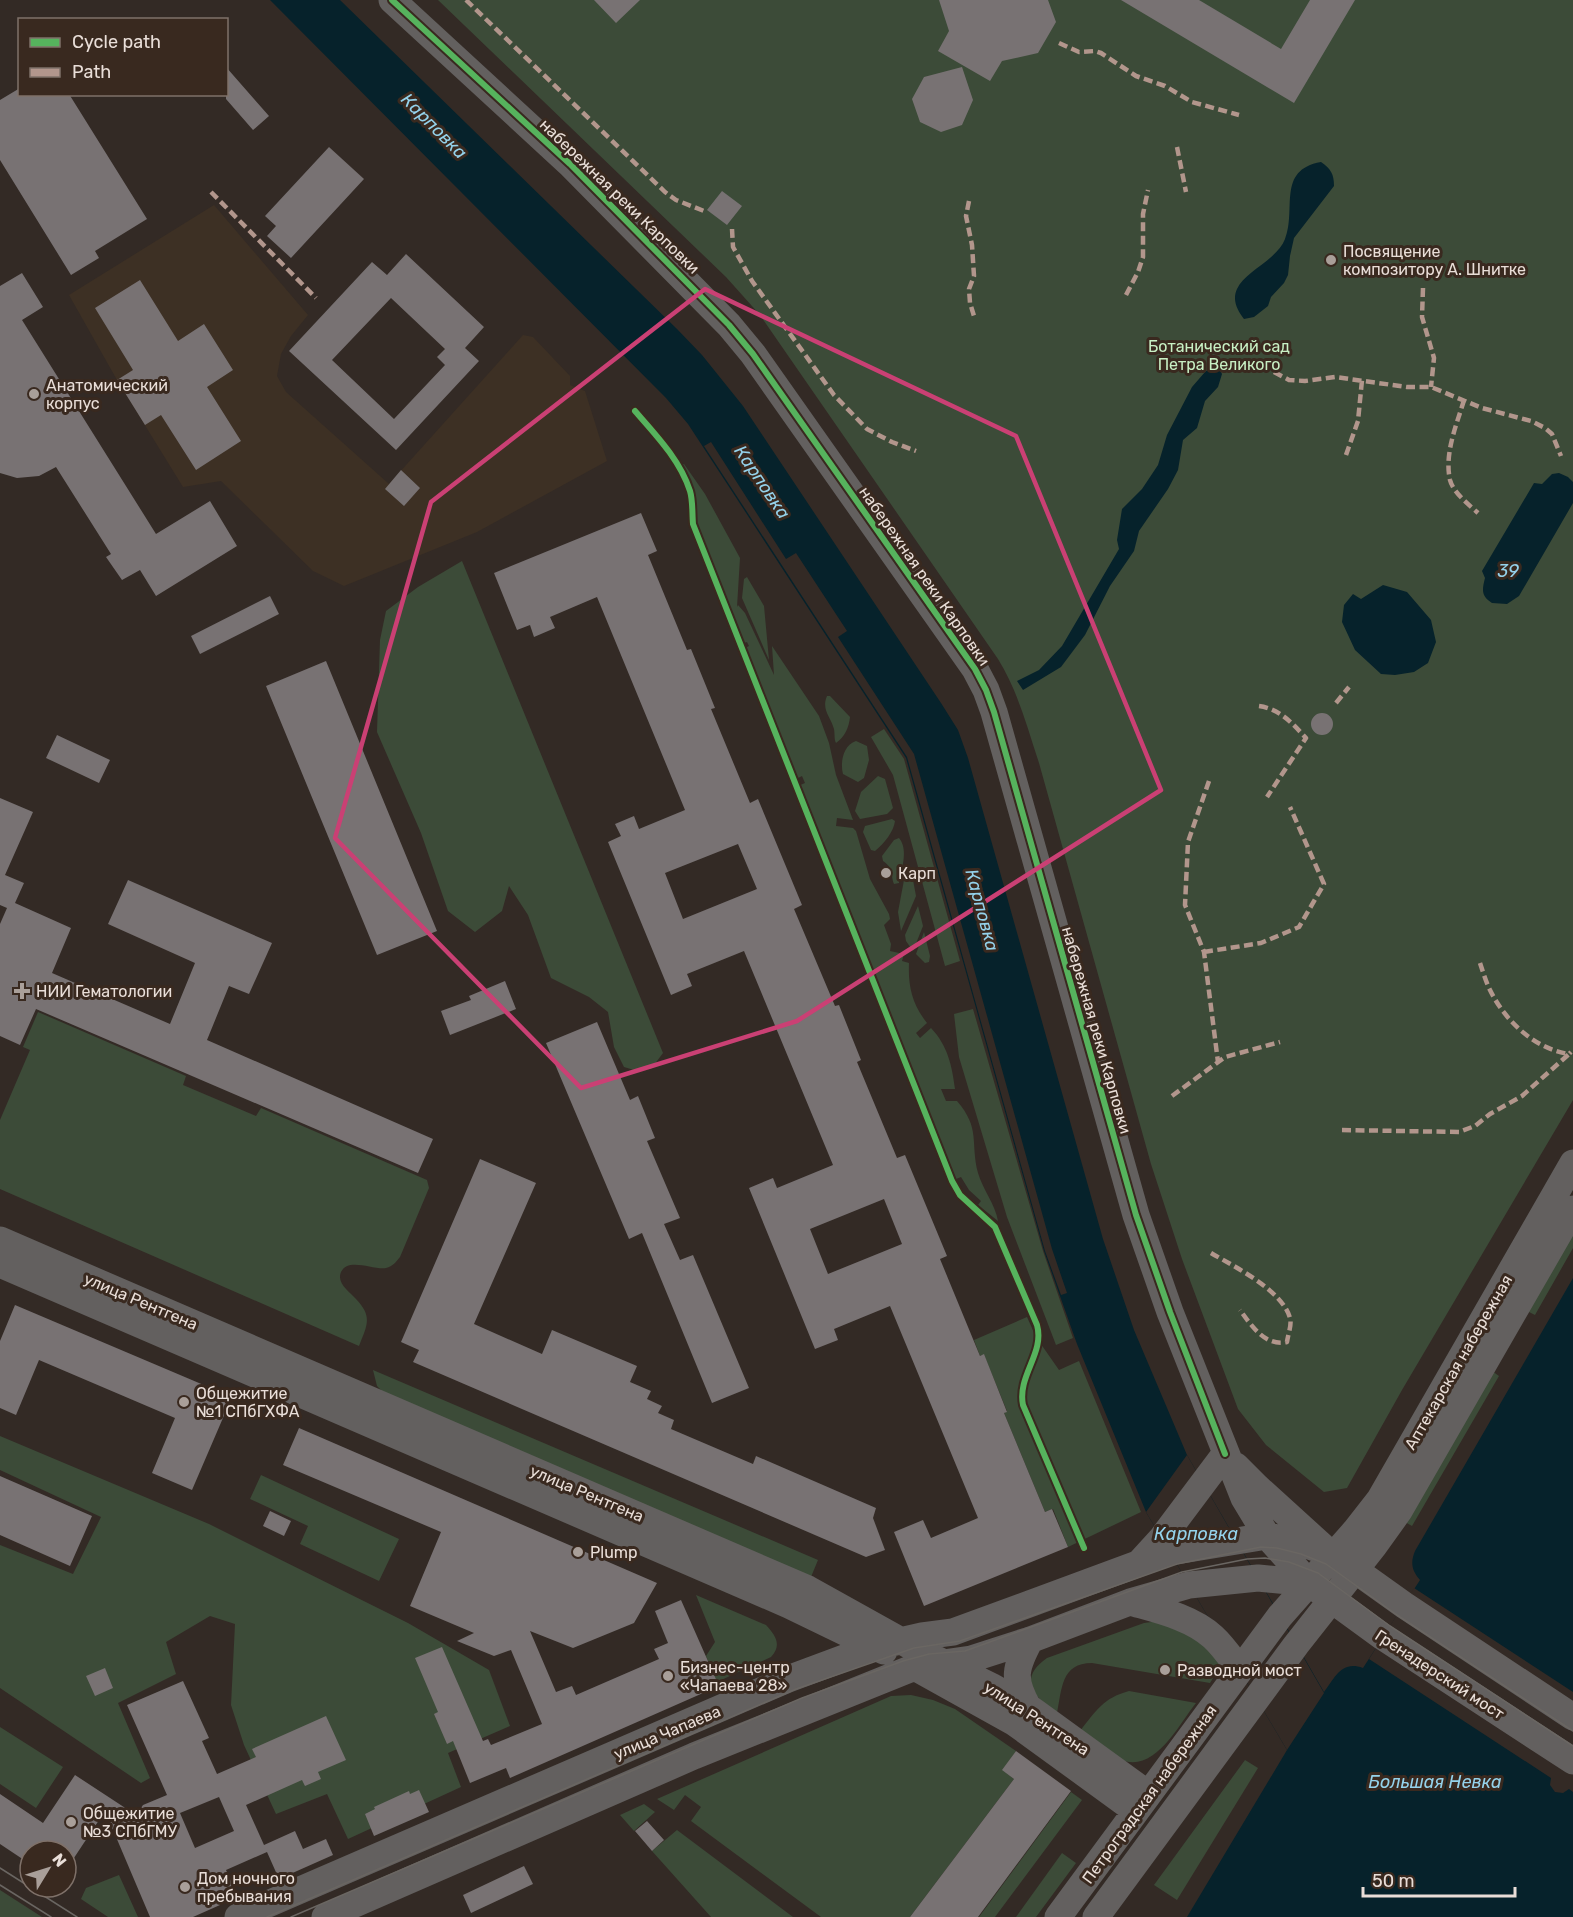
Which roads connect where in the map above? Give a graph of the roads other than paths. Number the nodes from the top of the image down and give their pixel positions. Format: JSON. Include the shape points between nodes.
{"nodes":[{"id":1,"x":392,"y":0,"type":"edge"},
{"id":2,"x":1573,"y":1163,"type":"edge"},
{"id":3,"x":1573,"y":1209,"type":"edge"},
{"id":4,"x":0,"y":1240,"type":"edge"},
{"id":5,"x":0,"y":1264,"type":"edge"},
{"id":6,"x":1225,"y":1454,"type":"junction"},
{"id":7,"x":1267,"y":1536,"type":"junction"},
{"id":8,"x":1166,"y":1545,"type":"junction"},
{"id":9,"x":1344,"y":1562,"type":"junction"},
{"id":10,"x":1309,"y":1583,"type":"junction"},
{"id":11,"x":1332,"y":1600,"type":"junction"},
{"id":12,"x":1130,"y":1602,"type":"junction"},
{"id":13,"x":1030,"y":1640,"type":"junction"},
{"id":14,"x":902,"y":1641,"type":"junction"},
{"id":15,"x":874,"y":1647,"type":"junction"},
{"id":16,"x":944,"y":1662,"type":"junction"},
{"id":17,"x":915,"y":1667,"type":"junction"},
{"id":18,"x":1240,"y":1670,"type":"junction"},
{"id":19,"x":1028,"y":1707,"type":"junction"},
{"id":20,"x":1573,"y":1717,"type":"edge"},
{"id":21,"x":1573,"y":1761,"type":"edge"},
{"id":22,"x":1142,"y":1803,"type":"junction"},
{"id":23,"x":330,"y":1877,"type":"junction"},
{"id":24,"x":342,"y":1914,"type":"edge"},
{"id":25,"x":238,"y":1917,"type":"edge"},
{"id":26,"x":1058,"y":1917,"type":"edge"},
{"id":27,"x":1096,"y":1917,"type":"edge"}],
"edges":[{"from":1,"to":6,"type":"street","name":"набережная реки Карповки","via":[[570,164],[729,325],[975,669],[994,712],[1136,1215]]},
{"from":2,"to":9,"type":"street","name":"Аптекарская набережная"},
{"from":3,"to":9,"type":"street","name":"Аптекарская набережная","via":[[1399,1511]]},
{"from":4,"to":14,"type":"street","name":"улица Рентгена","via":[[808,1588]]},
{"from":5,"to":15,"type":"street","name":"улица Рентгена","via":[[789,1605]]},
{"from":6,"to":7,"type":"street","name":"набережная реки Карповки","via":[[1244,1498]]},
{"from":6,"to":8,"type":"street","name":"улица Чапаева"},
{"from":6,"to":9,"type":"street","name":"набережная реки Карповки"},
{"from":7,"to":8,"type":"street"},
{"from":7,"to":9,"type":"street","via":[[1299,1542]]},
{"from":7,"to":10,"type":"street","name":"набережная реки Карповки"},
{"from":8,"to":14,"type":"street","name":"улица Чапаева","via":[[1139,1563],[953,1632]]},
{"from":9,"to":10,"type":"street"},
{"from":9,"to":11,"type":"street","name":"Аптекарская набережная"},
{"from":9,"to":20,"type":"street"},
{"from":10,"to":11,"type":"street","name":"Гренадерский мост"},
{"from":10,"to":12,"type":"street","name":"улица Чапаева","via":[[1258,1578],[1189,1585]]},
{"from":10,"to":18,"type":"street","name":"Петроградская набережная"},
{"from":11,"to":21,"type":"street","name":"Гренадерский мост"},
{"from":11,"to":27,"type":"street","name":"Петроградская набережная"},
{"from":12,"to":13,"type":"street","name":"улица Чапаева"},
{"from":12,"to":18,"type":"street","via":[[1194,1624],[1211,1635]]},
{"from":13,"to":16,"type":"street","name":"улица Чапаева","via":[[971,1659]]},
{"from":13,"to":19,"type":"street","via":[[1019,1659],[1016,1677]]},
{"from":14,"to":15,"type":"street","name":"улица Чапаева"},
{"from":14,"to":16,"type":"street","name":"улица Рентгена"},
{"from":15,"to":17,"type":"street","name":"улица Рентгена"},
{"from":15,"to":23,"type":"street","name":"улица Чапаева","via":[[788,1679]]},
{"from":16,"to":17,"type":"street","name":"улица Чапаева"},
{"from":16,"to":19,"type":"street","name":"улица Рентгена"},
{"from":17,"to":22,"type":"street","name":"улица Рентгена","via":[[1015,1723]]},
{"from":17,"to":24,"type":"street","name":"улица Чапаева","via":[[684,1761]]},
{"from":18,"to":22,"type":"street","name":"Петроградская набережная"},
{"from":19,"to":22,"type":"street","name":"улица Рентгена"},
{"from":22,"to":26,"type":"street","name":"Петроградская набережная"},
{"from":23,"to":24,"type":"street"},
{"from":23,"to":25,"type":"street","name":"улица Чапаева"}]}
